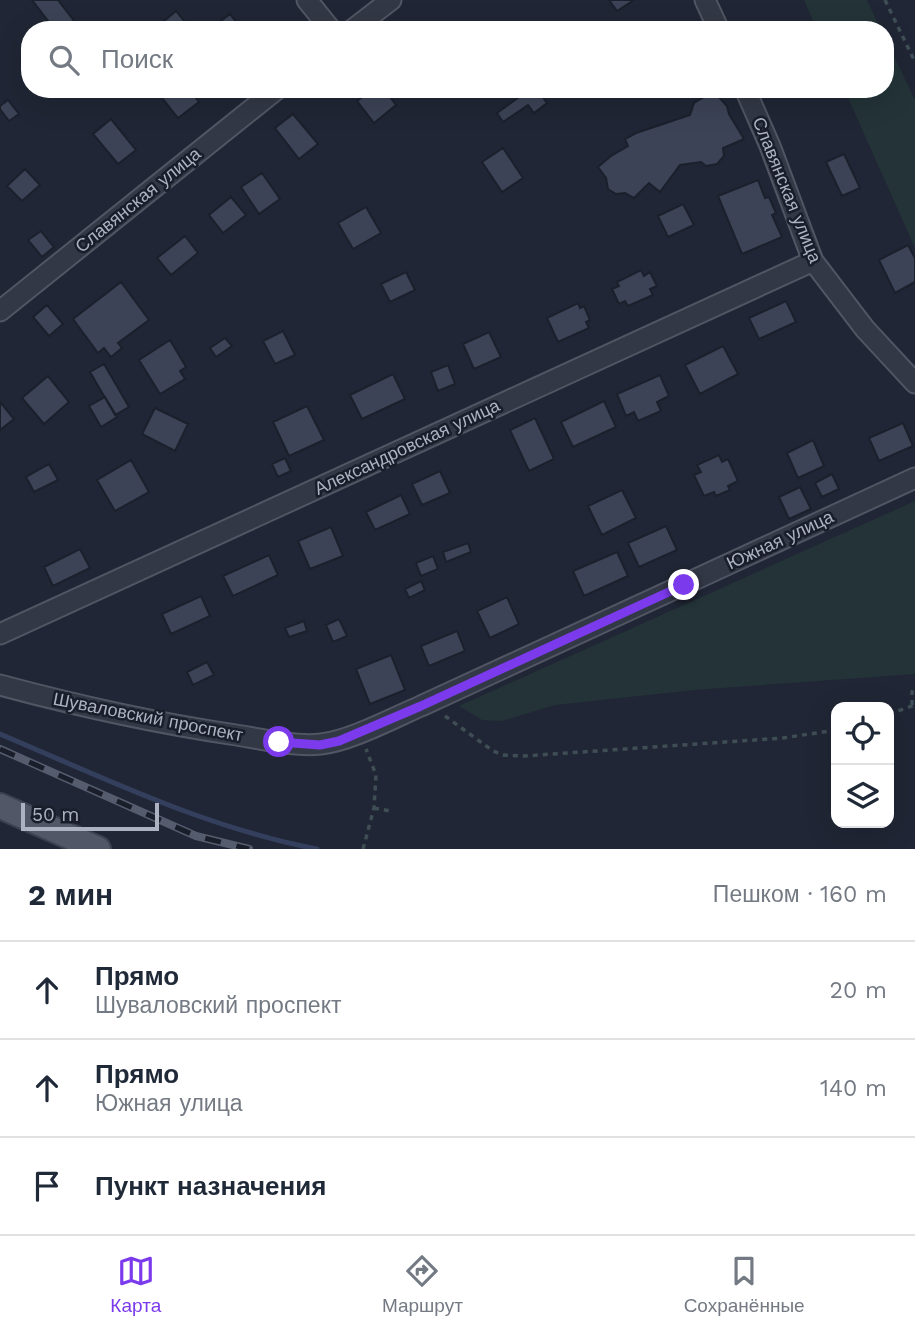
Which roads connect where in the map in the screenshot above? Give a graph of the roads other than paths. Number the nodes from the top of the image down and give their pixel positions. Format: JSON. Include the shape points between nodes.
{"nodes":[{"id":1,"x":307,"y":0,"type":"edge"},
{"id":2,"x":391,"y":0,"type":"edge"},
{"id":3,"x":705,"y":0,"type":"edge"},
{"id":4,"x":324,"y":21,"type":"edge"},
{"id":5,"x":364,"y":21,"type":"edge"},
{"id":6,"x":715,"y":21,"type":"edge"},
{"id":7,"x":266,"y":98,"type":"edge"},
{"id":8,"x":749,"y":98,"type":"edge"},
{"id":9,"x":813,"y":261,"type":"junction"},
{"id":10,"x":0,"y":312,"type":"edge"},
{"id":11,"x":915,"y":383,"type":"edge"},
{"id":12,"x":915,"y":478,"type":"edge"},
{"id":13,"x":0,"y":634,"type":"edge"},
{"id":14,"x":0,"y":685,"type":"edge"},
{"id":15,"x":339,"y":741,"type":"joint"},
{"id":16,"x":0,"y":806,"type":"edge"},
{"id":17,"x":99,"y":849,"type":"edge"}],
"edges":[{"from":1,"to":4,"type":"street"},
{"from":2,"to":5,"type":"street"},
{"from":3,"to":6,"type":"street"},
{"from":7,"to":10,"type":"street","name":"Славянская улица"},
{"from":8,"to":9,"type":"street","name":"Славянская улица"},
{"from":9,"to":11,"type":"street","name":"Славянская улица","via":[[865,330]]},
{"from":9,"to":13,"type":"street","name":"Александровская улица"},
{"from":12,"to":15,"type":"street","name":"Южная улица"},
{"from":14,"to":15,"type":"street","name":"Шуваловский проспект","via":[[178,726],[279,742],[320,745]]},
{"from":16,"to":17,"type":"main road"}]}
